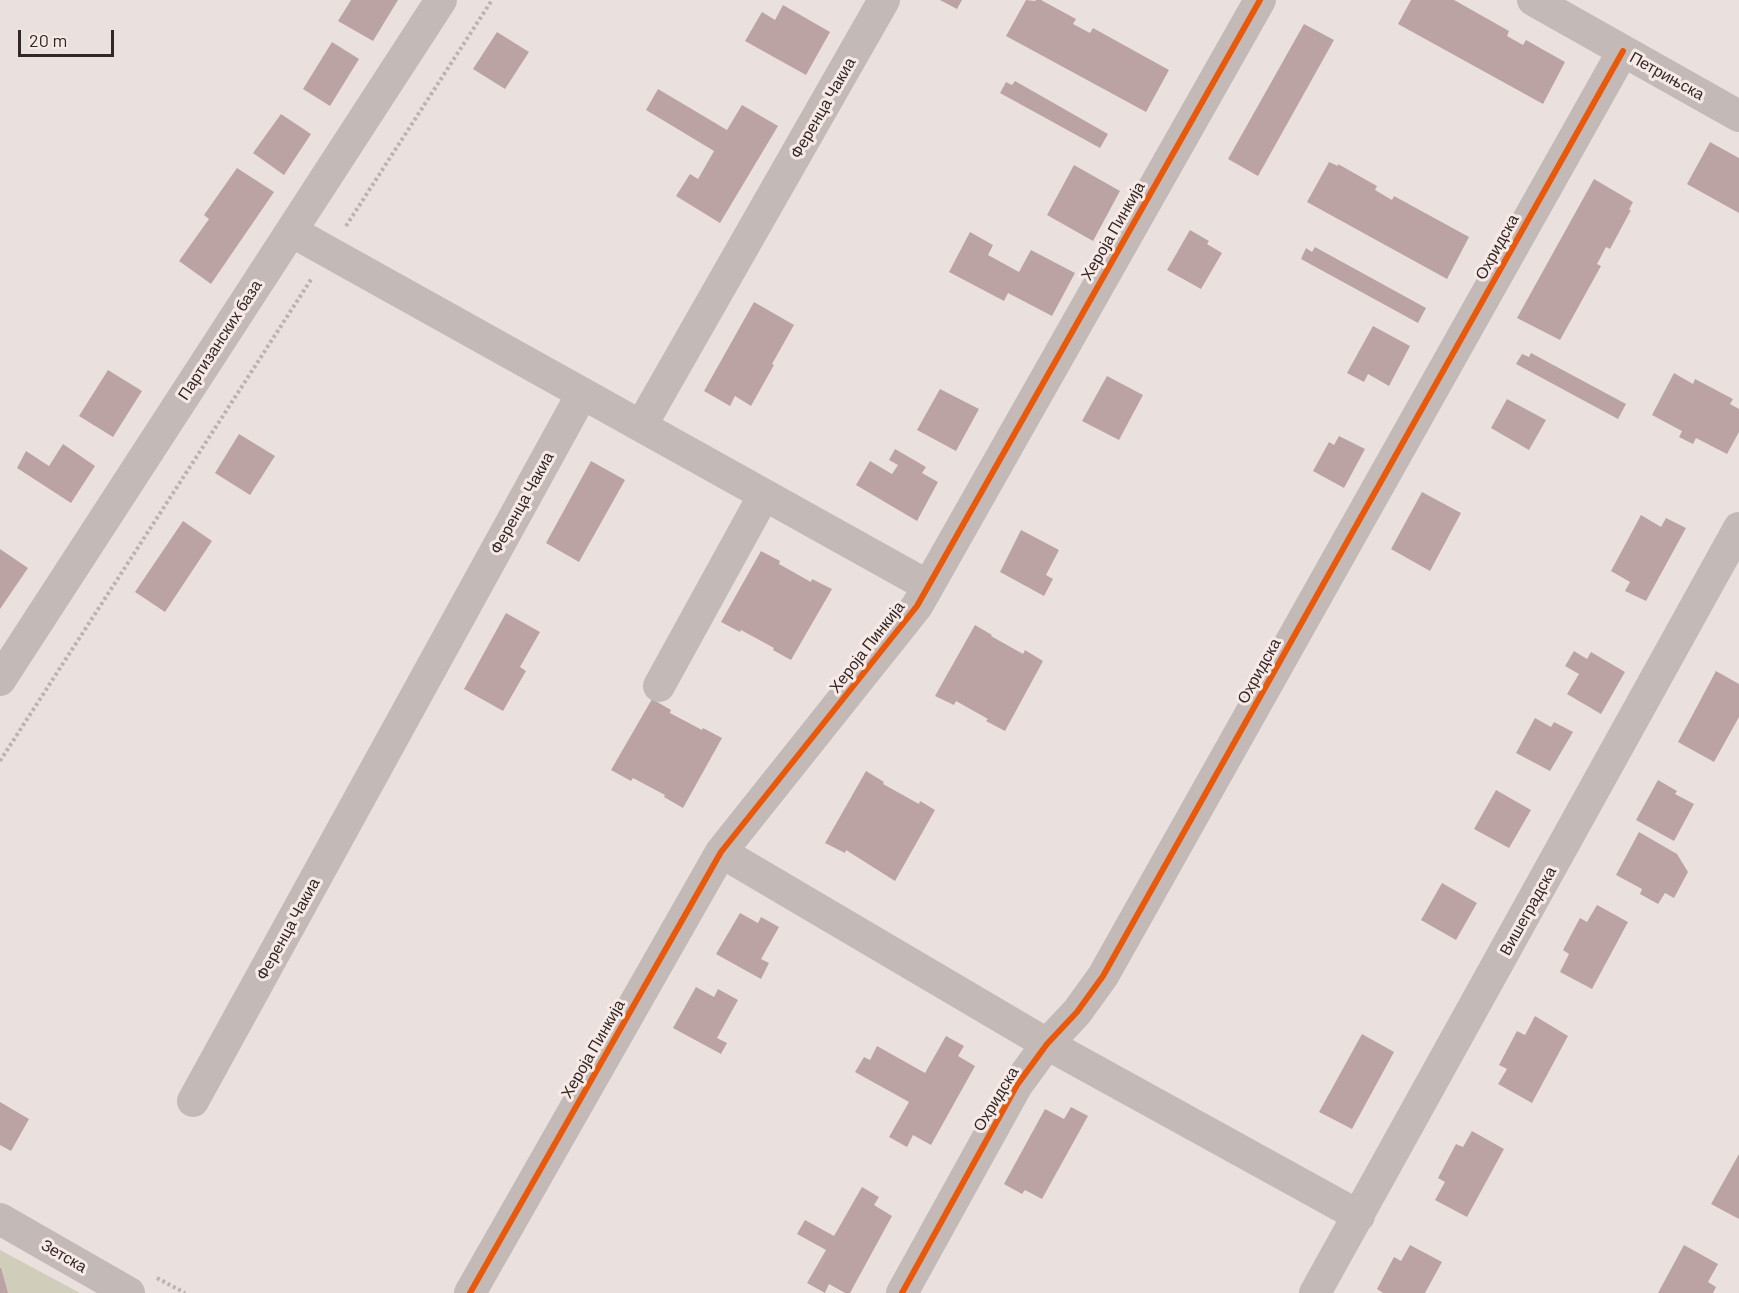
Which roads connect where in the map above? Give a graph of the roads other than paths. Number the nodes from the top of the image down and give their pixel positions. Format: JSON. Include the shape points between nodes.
{"nodes":[{"id":1,"x":441,"y":0,"type":"edge"},
{"id":2,"x":884,"y":0,"type":"edge"},
{"id":3,"x":1260,"y":0,"type":"edge"},
{"id":4,"x":1533,"y":0,"type":"edge"},
{"id":5,"x":1623,"y":51,"type":"junction"},
{"id":6,"x":1739,"y":116,"type":"edge"},
{"id":7,"x":291,"y":231,"type":"junction"},
{"id":8,"x":582,"y":394,"type":"junction"},
{"id":9,"x":641,"y":426,"type":"junction"},
{"id":10,"x":764,"y":495,"type":"junction"},
{"id":11,"x":1739,"y":528,"type":"edge"},
{"id":12,"x":928,"y":586,"type":"junction"},
{"id":13,"x":0,"y":680,"type":"edge"},
{"id":14,"x":659,"y":686,"type":"dead end"},
{"id":15,"x":721,"y":852,"type":"junction"},
{"id":16,"x":1047,"y":1044,"type":"junction"},
{"id":17,"x":193,"y":1101,"type":"dead end"},
{"id":18,"x":1359,"y":1216,"type":"junction"},
{"id":19,"x":0,"y":1219,"type":"edge"},
{"id":20,"x":129,"y":1293,"type":"edge"},
{"id":21,"x":470,"y":1293,"type":"edge"},
{"id":22,"x":902,"y":1293,"type":"edge"},
{"id":23,"x":1316,"y":1293,"type":"edge"}],
"edges":[{"from":1,"to":7,"type":"street","name":"Партизанских база"},
{"from":2,"to":9,"type":"street","name":"Ференца Чакиа"},
{"from":3,"to":12,"type":"street","name":"Хероја Пинкија"},
{"from":4,"to":5,"type":"street","name":"Петрињска"},
{"from":5,"to":6,"type":"street","name":"Петрињска"},
{"from":5,"to":16,"type":"street","name":"Охридска","via":[[1103,976]]},
{"from":7,"to":8,"type":"street"},
{"from":7,"to":13,"type":"street","name":"Партизанских база"},
{"from":8,"to":9,"type":"street"},
{"from":8,"to":17,"type":"street","name":"Ференца Чакиа"},
{"from":9,"to":10,"type":"street"},
{"from":10,"to":12,"type":"street"},
{"from":10,"to":14,"type":"street"},
{"from":11,"to":18,"type":"street","name":"Вишеградска"},
{"from":12,"to":15,"type":"street","name":"Хероја Пинкија","via":[[917,606]]},
{"from":15,"to":16,"type":"street"},
{"from":15,"to":21,"type":"street","name":"Хероја Пинкија"},
{"from":16,"to":18,"type":"street"},
{"from":16,"to":22,"type":"street","name":"Охридска","via":[[1017,1084]]},
{"from":18,"to":23,"type":"street","name":"Вишеградска"},
{"from":19,"to":20,"type":"street","name":"Зетска"}]}
